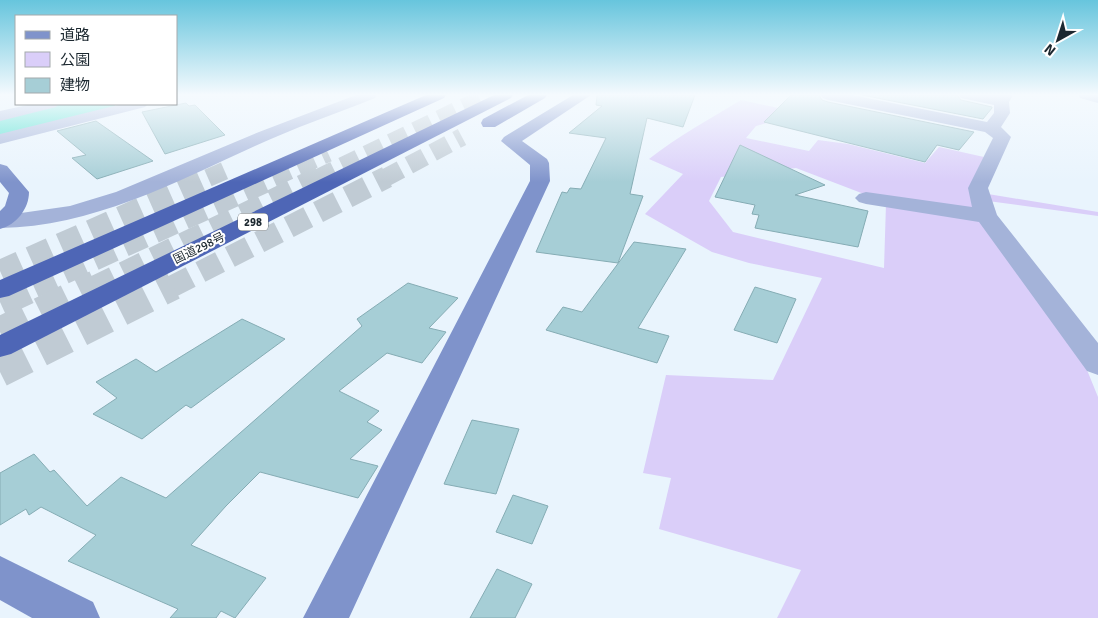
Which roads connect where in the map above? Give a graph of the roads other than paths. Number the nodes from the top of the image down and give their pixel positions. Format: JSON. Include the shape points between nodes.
{"nodes":[{"id":1,"x":61,"y":124,"type":"edge"},
{"id":2,"x":296,"y":124,"type":"edge"},
{"id":3,"x":337,"y":124,"type":"edge"},
{"id":4,"x":375,"y":124,"type":"edge"},
{"id":5,"x":448,"y":124,"type":"edge"},
{"id":6,"x":486,"y":124,"type":"edge"},
{"id":7,"x":538,"y":124,"type":"edge"},
{"id":8,"x":970,"y":124,"type":"edge"},
{"id":9,"x":995,"y":124,"type":"edge"},
{"id":10,"x":991,"y":128,"type":"junction"},
{"id":11,"x":471,"y":132,"type":"tunnel mouth"},
{"id":12,"x":0,"y":139,"type":"edge"},
{"id":13,"x":286,"y":145,"type":"dead end"},
{"id":14,"x":250,"y":160,"type":"tunnel mouth"},
{"id":15,"x":231,"y":168,"type":"tunnel mouth"},
{"id":16,"x":0,"y":170,"type":"edge"},
{"id":17,"x":866,"y":198,"type":"dead end"},
{"id":18,"x":986,"y":216,"type":"junction"},
{"id":19,"x":0,"y":222,"type":"edge"},
{"id":20,"x":0,"y":290,"type":"edge"},
{"id":21,"x":0,"y":347,"type":"edge"},
{"id":22,"x":1098,"y":364,"type":"edge"},
{"id":23,"x":0,"y":577,"type":"edge"},
{"id":24,"x":77,"y":618,"type":"edge"},
{"id":25,"x":326,"y":618,"type":"edge"}],
"edges":[{"from":1,"to":12,"type":"street"},
{"from":2,"to":19,"type":"street","via":[[133,193],[80,210]]},
{"from":3,"to":13,"type":"highway"},
{"from":4,"to":20,"type":"highway"},
{"from":5,"to":21,"type":"highway","name":"国道298号","number":"298"},
{"from":6,"to":11,"type":"highway"},
{"from":7,"to":25,"type":"street","via":[[510,141],[540,163],[540,181]]},
{"from":8,"to":10,"type":"street"},
{"from":9,"to":10,"type":"street"},
{"from":10,"to":18,"type":"street","via":[[1002,137],[978,188]]},
{"from":14,"to":15,"type":"highway"},
{"from":16,"to":19,"type":"street","via":[[20,192],[12,212]]},
{"from":17,"to":18,"type":"street"},
{"from":18,"to":22,"type":"street"},
{"from":23,"to":24,"type":"street"}]}
